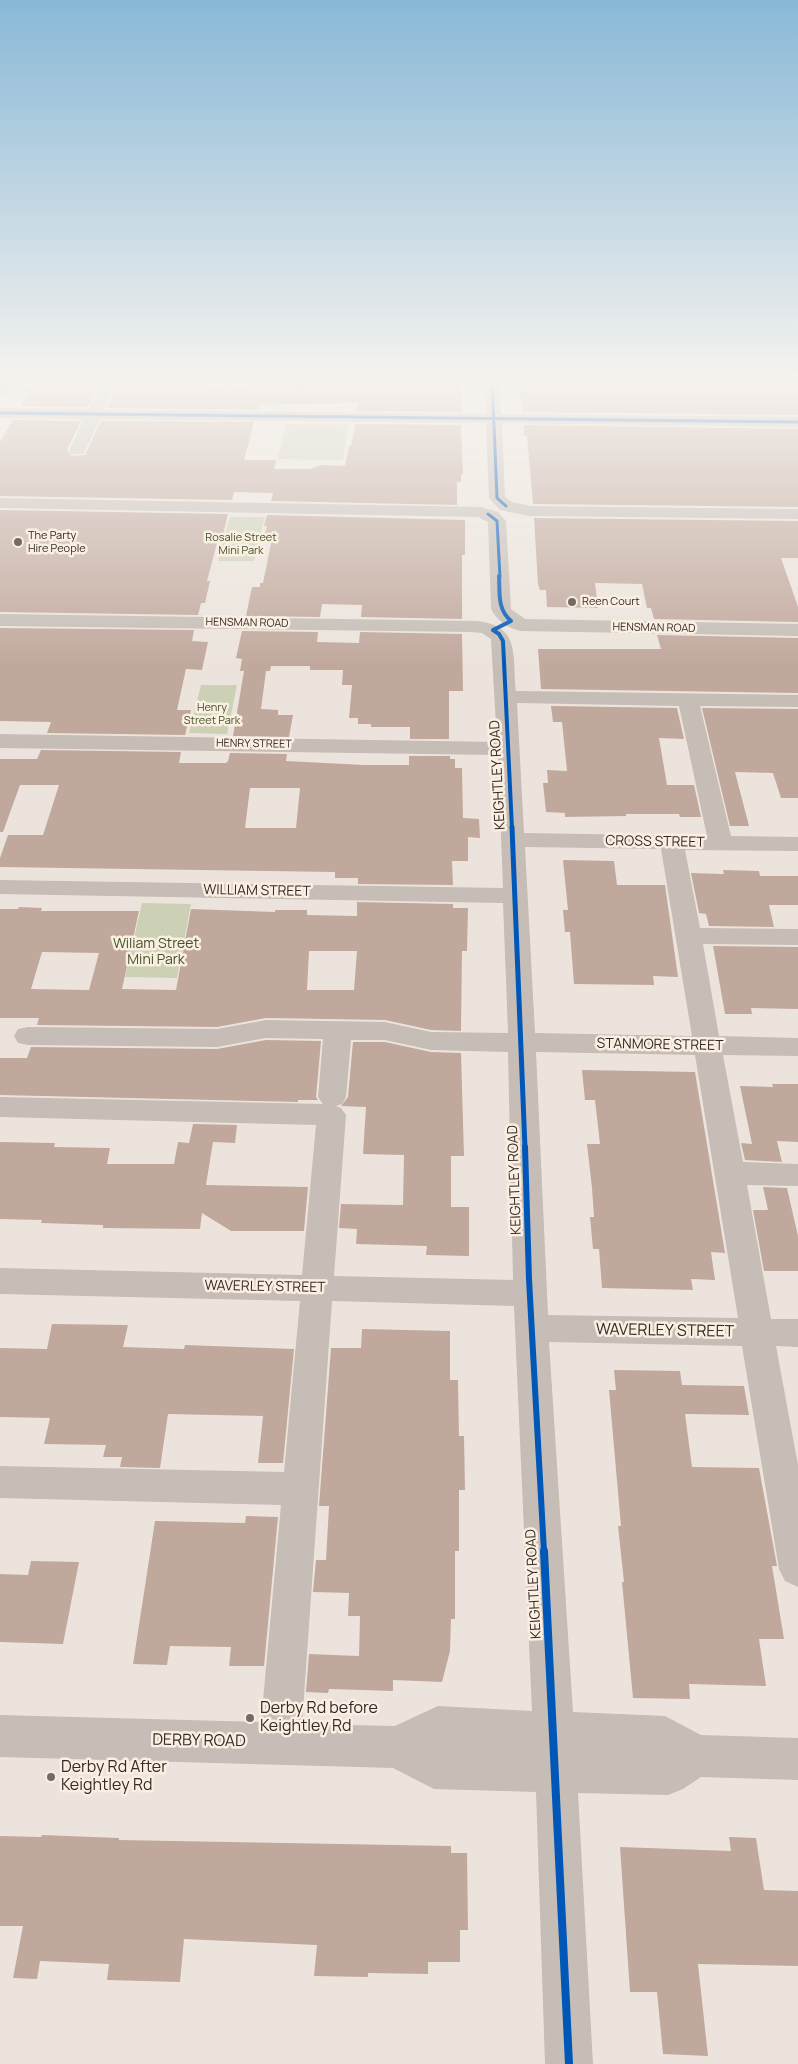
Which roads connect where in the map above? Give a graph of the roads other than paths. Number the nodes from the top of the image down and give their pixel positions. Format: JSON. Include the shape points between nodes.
{"nodes":[{"id":1,"x":496,"y":474,"type":"edge"},
{"id":2,"x":0,"y":504,"type":"edge"},
{"id":3,"x":798,"y":514,"type":"edge"},
{"id":4,"x":0,"y":620,"type":"edge"},
{"id":5,"x":502,"y":626,"type":"junction"},
{"id":6,"x":798,"y":630,"type":"edge"},
{"id":7,"x":506,"y":697,"type":"junction"},
{"id":8,"x":688,"y":700,"type":"junction"},
{"id":9,"x":798,"y":701,"type":"edge"},
{"id":10,"x":0,"y":741,"type":"edge"},
{"id":11,"x":508,"y":749,"type":"junction"},
{"id":12,"x":512,"y":840,"type":"junction"},
{"id":13,"x":672,"y":842,"type":"junction"},
{"id":14,"x":721,"y":843,"type":"junction"},
{"id":15,"x":798,"y":844,"type":"edge"},
{"id":16,"x":0,"y":887,"type":"edge"},
{"id":17,"x":514,"y":896,"type":"junction"},
{"id":18,"x":688,"y":936,"type":"junction"},
{"id":19,"x":798,"y":937,"type":"edge"},
{"id":20,"x":338,"y":1030,"type":"junction"},
{"id":21,"x":28,"y":1036,"type":"dead end"},
{"id":22,"x":522,"y":1042,"type":"junction"},
{"id":23,"x":707,"y":1046,"type":"junction"},
{"id":24,"x":798,"y":1048,"type":"edge"},
{"id":25,"x":332,"y":1098,"type":"dead end"},
{"id":26,"x":0,"y":1107,"type":"edge"},
{"id":27,"x":730,"y":1173,"type":"junction"},
{"id":28,"x":798,"y":1175,"type":"edge"},
{"id":29,"x":0,"y":1281,"type":"edge"},
{"id":30,"x":316,"y":1288,"type":"junction"},
{"id":31,"x":530,"y":1293,"type":"junction"},
{"id":32,"x":532,"y":1328,"type":"junction"},
{"id":33,"x":757,"y":1332,"type":"junction"},
{"id":34,"x":798,"y":1333,"type":"edge"},
{"id":35,"x":0,"y":1482,"type":"edge"},
{"id":36,"x":300,"y":1489,"type":"junction"},
{"id":37,"x":794,"y":1519,"type":"edge"},
{"id":38,"x":798,"y":1569,"type":"edge"},
{"id":39,"x":0,"y":1736,"type":"edge"},
{"id":40,"x":280,"y":1742,"type":"junction"},
{"id":41,"x":555,"y":1752,"type":"junction"},
{"id":42,"x":798,"y":1759,"type":"edge"},
{"id":43,"x":569,"y":2064,"type":"edge"}],
"edges":[{"from":1,"to":3,"type":"street","via":[[497,498],[506,506],[530,510]]},
{"from":2,"to":5,"type":"street","name":"KEIGHTLEY ROAD","via":[[467,511],[488,514],[497,521]]},
{"from":4,"to":5,"type":"street","name":"HENSMAN ROAD"},
{"from":5,"to":6,"type":"street","name":"HENSMAN ROAD"},
{"from":5,"to":7,"type":"street","name":"KEIGHTLEY ROAD","via":[[499,634],[503,641]]},
{"from":7,"to":8,"type":"street"},
{"from":7,"to":11,"type":"street","name":"KEIGHTLEY ROAD"},
{"from":8,"to":9,"type":"street"},
{"from":8,"to":14,"type":"street"},
{"from":10,"to":11,"type":"street","name":"HENRY STREET"},
{"from":11,"to":12,"type":"street","name":"KEIGHTLEY ROAD"},
{"from":12,"to":13,"type":"street","name":"CROSS STREET"},
{"from":12,"to":17,"type":"street","name":"KEIGHTLEY ROAD"},
{"from":13,"to":14,"type":"street","name":"CROSS STREET"},
{"from":13,"to":18,"type":"street"},
{"from":14,"to":15,"type":"street","name":"CROSS STREET"},
{"from":16,"to":17,"type":"street","name":"WILLIAM STREET"},
{"from":17,"to":22,"type":"street","name":"KEIGHTLEY ROAD"},
{"from":18,"to":19,"type":"street"},
{"from":18,"to":23,"type":"street"},
{"from":20,"to":21,"type":"street","name":"STANMORE STREET","via":[[266,1029],[217,1038]]},
{"from":20,"to":22,"type":"street","name":"STANMORE STREET","via":[[385,1031],[431,1041]]},
{"from":20,"to":25,"type":"street"},
{"from":22,"to":23,"type":"street","name":"STANMORE STREET"},
{"from":22,"to":31,"type":"street","name":"KEIGHTLEY ROAD"},
{"from":23,"to":24,"type":"street","name":"STANMORE STREET"},
{"from":23,"to":27,"type":"street"},
{"from":26,"to":30,"type":"street","via":[[331,1115]]},
{"from":27,"to":28,"type":"street"},
{"from":27,"to":33,"type":"street"},
{"from":29,"to":30,"type":"street","name":"WAVERLEY STREET"},
{"from":30,"to":31,"type":"street","name":"WAVERLEY STREET"},
{"from":30,"to":36,"type":"street"},
{"from":31,"to":32,"type":"street","name":"KEIGHTLEY ROAD"},
{"from":32,"to":33,"type":"street","name":"WAVERLEY STREET"},
{"from":32,"to":41,"type":"street","name":"KEIGHTLEY ROAD"},
{"from":33,"to":34,"type":"street","name":"WAVERLEY STREET"},
{"from":33,"to":37,"type":"street"},
{"from":35,"to":36,"type":"street"},
{"from":36,"to":40,"type":"street"},
{"from":37,"to":38,"type":"street"},
{"from":39,"to":40,"type":"street","name":"DERBY ROAD"},
{"from":40,"to":41,"type":"street","name":"DERBY ROAD","via":[[397,1747],[434,1768]]},
{"from":41,"to":42,"type":"street","name":"DERBY ROAD","via":[[668,1774],[696,1756]]},
{"from":41,"to":43,"type":"street","name":"KEIGHTLEY ROAD"}]}
